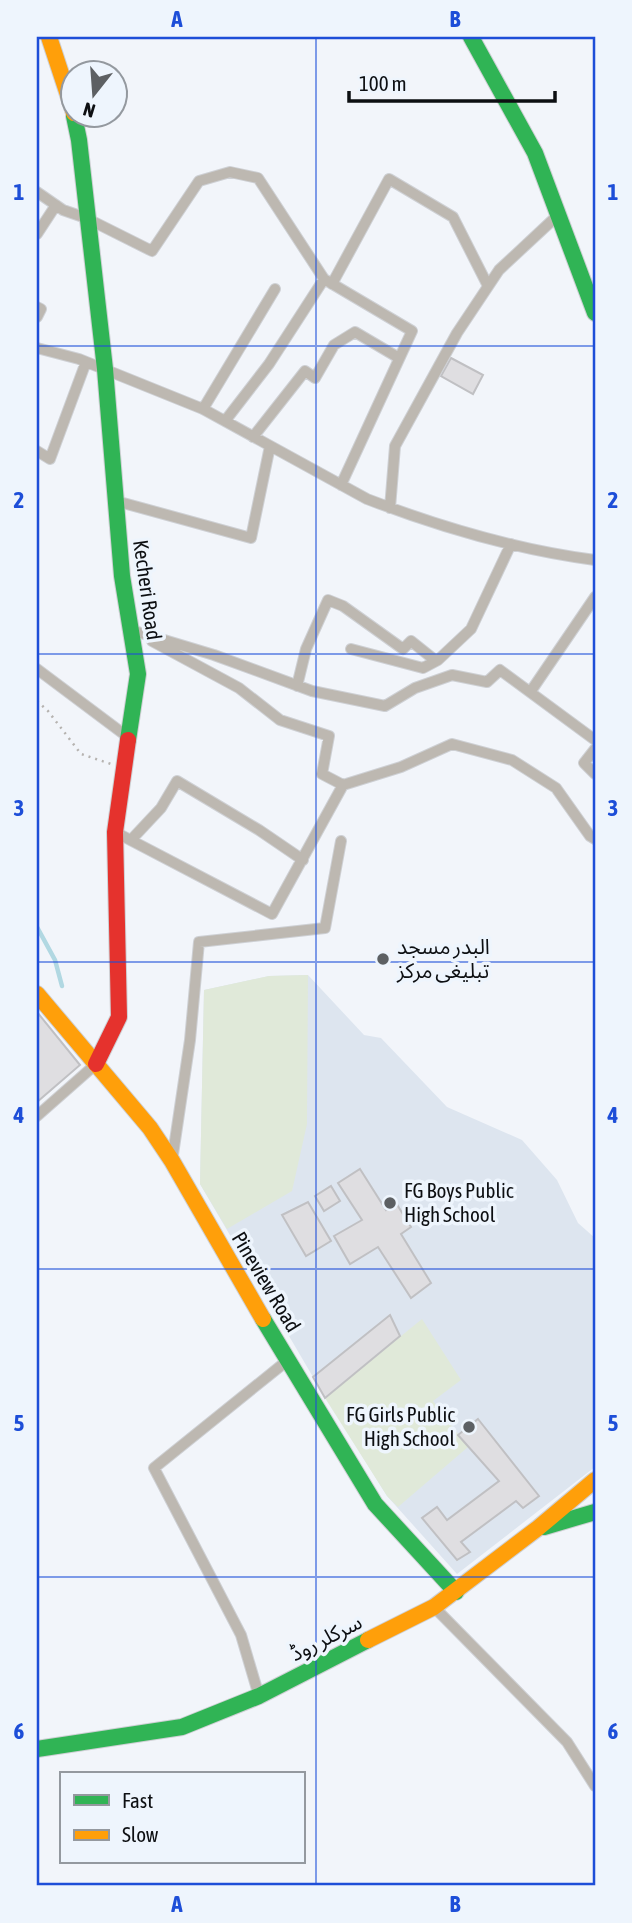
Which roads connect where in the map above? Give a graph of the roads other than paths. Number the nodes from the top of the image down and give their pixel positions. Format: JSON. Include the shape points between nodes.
{"nodes":[{"id":1,"x":49,"y":37,"type":"edge"},
{"id":2,"x":471,"y":37,"type":"edge"},
{"id":3,"x":60,"y":68,"type":"edge"},
{"id":4,"x":77,"y":130,"type":"edge"},
{"id":5,"x":37,"y":192,"type":"edge"},
{"id":6,"x":56,"y":205,"type":"junction"},
{"id":7,"x":558,"y":215,"type":"junction"},
{"id":8,"x":86,"y":218,"type":"junction"},
{"id":9,"x":37,"y":234,"type":"edge"},
{"id":10,"x":328,"y":282,"type":"junction"},
{"id":11,"x":488,"y":286,"type":"junction"},
{"id":12,"x":275,"y":289,"type":"dead end"},
{"id":13,"x":37,"y":307,"type":"edge"},
{"id":14,"x":595,"y":313,"type":"edge"},
{"id":15,"x":37,"y":317,"type":"edge"},
{"id":16,"x":37,"y":347,"type":"edge"},
{"id":17,"x":399,"y":359,"type":"junction"},
{"id":18,"x":86,"y":362,"type":"junction"},
{"id":19,"x":105,"y":369,"type":"junction"},
{"id":20,"x":202,"y":409,"type":"junction"},
{"id":21,"x":225,"y":421,"type":"junction"},
{"id":22,"x":253,"y":437,"type":"junction"},
{"id":23,"x":270,"y":446,"type":"junction"},
{"id":24,"x":37,"y":451,"type":"edge"},
{"id":25,"x":341,"y":485,"type":"junction"},
{"id":26,"x":116,"y":500,"type":"junction"},
{"id":27,"x":390,"y":508,"type":"junction"},
{"id":28,"x":510,"y":544,"type":"junction"},
{"id":29,"x":595,"y":560,"type":"edge"},
{"id":30,"x":595,"y":597,"type":"edge"},
{"id":31,"x":131,"y":630,"type":"junction"},
{"id":32,"x":351,"y":649,"type":"dead end"},
{"id":33,"x":436,"y":661,"type":"junction"},
{"id":34,"x":37,"y":669,"type":"edge"},
{"id":35,"x":297,"y":686,"type":"junction"},
{"id":36,"x":531,"y":691,"type":"junction"},
{"id":37,"x":129,"y":738,"type":"junction"},
{"id":38,"x":595,"y":740,"type":"edge"},
{"id":39,"x":595,"y":749,"type":"edge"},
{"id":40,"x":595,"y":774,"type":"edge"},
{"id":41,"x":343,"y":785,"type":"junction"},
{"id":42,"x":115,"y":832,"type":"junction"},
{"id":43,"x":595,"y":839,"type":"edge"},
{"id":44,"x":131,"y":840,"type":"junction"},
{"id":45,"x":341,"y":841,"type":"dead end"},
{"id":46,"x":303,"y":860,"type":"junction"},
{"id":47,"x":37,"y":994,"type":"edge"},
{"id":48,"x":96,"y":1064,"type":"junction"},
{"id":49,"x":37,"y":1115,"type":"edge"},
{"id":50,"x":172,"y":1161,"type":"junction"},
{"id":51,"x":288,"y":1360,"type":"junction"},
{"id":52,"x":595,"y":1480,"type":"edge"},
{"id":53,"x":595,"y":1512,"type":"edge"},
{"id":54,"x":538,"y":1528,"type":"junction"},
{"id":55,"x":456,"y":1592,"type":"junction"},
{"id":56,"x":434,"y":1607,"type":"junction"},
{"id":57,"x":259,"y":1696,"type":"junction"},
{"id":58,"x":37,"y":1751,"type":"edge"},
{"id":59,"x":595,"y":1786,"type":"edge"}],
"edges":[{"from":1,"to":3,"type":"street","name":"Kecheri Road"},
{"from":2,"to":7,"type":"street","via":[[534,153]]},
{"from":4,"to":8,"type":"street","name":"Kecheri Road"},
{"from":5,"to":6,"type":"street"},
{"from":6,"to":8,"type":"street"},
{"from":6,"to":9,"type":"street"},
{"from":7,"to":11,"type":"street"},
{"from":7,"to":14,"type":"street"},
{"from":8,"to":10,"type":"street","via":[[152,251],[199,181],[230,172],[258,178]]},
{"from":8,"to":19,"type":"street","name":"Kecheri Road"},
{"from":10,"to":11,"type":"street","via":[[389,178],[453,217]]},
{"from":10,"to":17,"type":"street","via":[[412,331]]},
{"from":10,"to":21,"type":"street"},
{"from":11,"to":27,"type":"street","via":[[395,446]]},
{"from":12,"to":20,"type":"street"},
{"from":13,"to":15,"type":"street","via":[[41,309]]},
{"from":16,"to":18,"type":"street"},
{"from":17,"to":22,"type":"street","via":[[355,332],[334,345],[315,378],[305,371]]},
{"from":17,"to":25,"type":"street"},
{"from":18,"to":19,"type":"street"},
{"from":18,"to":24,"type":"street","via":[[50,459]]},
{"from":19,"to":20,"type":"street"},
{"from":19,"to":26,"type":"street","name":"Kecheri Road"},
{"from":20,"to":21,"type":"street"},
{"from":21,"to":22,"type":"street"},
{"from":22,"to":23,"type":"street"},
{"from":23,"to":25,"type":"street"},
{"from":23,"to":26,"type":"street","via":[[251,538]]},
{"from":25,"to":27,"type":"street"},
{"from":26,"to":31,"type":"street","name":"Kecheri Road"},
{"from":27,"to":28,"type":"street"},
{"from":28,"to":29,"type":"street"},
{"from":28,"to":33,"type":"street","via":[[471,629]]},
{"from":30,"to":36,"type":"street"},
{"from":31,"to":35,"type":"street","via":[[214,654]]},
{"from":31,"to":37,"type":"street","name":"Kecheri Road","via":[[138,674]]},
{"from":31,"to":41,"type":"street","via":[[239,688],[280,720],[329,736],[322,774]]},
{"from":32,"to":33,"type":"street","via":[[422,668]]},
{"from":33,"to":35,"type":"street","via":[[411,642],[403,649],[328,600],[306,649]]},
{"from":34,"to":37,"type":"street"},
{"from":35,"to":36,"type":"street","via":[[385,706],[415,688],[452,675],[487,682],[500,670]]},
{"from":36,"to":38,"type":"street"},
{"from":37,"to":42,"type":"street","name":"Kecheri Road"},
{"from":39,"to":40,"type":"street","via":[[584,762]]},
{"from":41,"to":43,"type":"street","via":[[401,767],[452,744],[512,760],[556,788]]},
{"from":41,"to":46,"type":"street"},
{"from":42,"to":44,"type":"street"},
{"from":42,"to":48,"type":"street","name":"Kecheri Road","via":[[119,1017]]},
{"from":44,"to":46,"type":"street","via":[[272,914]]},
{"from":44,"to":46,"type":"street","via":[[177,782]]},
{"from":45,"to":50,"type":"street","via":[[324,928],[199,942]]},
{"from":47,"to":48,"type":"street","name":"Pineview Road"},
{"from":48,"to":49,"type":"street"},
{"from":48,"to":50,"type":"street","name":"Pineview Road"},
{"from":50,"to":51,"type":"street","name":"Pineview Road"},
{"from":51,"to":55,"type":"street","name":"Pineview Road","via":[[375,1504]]},
{"from":51,"to":57,"type":"street","via":[[154,1468],[240,1635]]},
{"from":52,"to":54,"type":"street","name":"سرکلر روڈ"},
{"from":53,"to":54,"type":"street"},
{"from":54,"to":55,"type":"street","name":"سرکلر روڈ"},
{"from":55,"to":56,"type":"street","name":"سرکلر روڈ"},
{"from":56,"to":57,"type":"street","name":"سرکلر روڈ"},
{"from":56,"to":59,"type":"street","via":[[568,1742]]},
{"from":57,"to":58,"type":"street","name":"سرکلر روڈ","via":[[182,1727]]}]}
